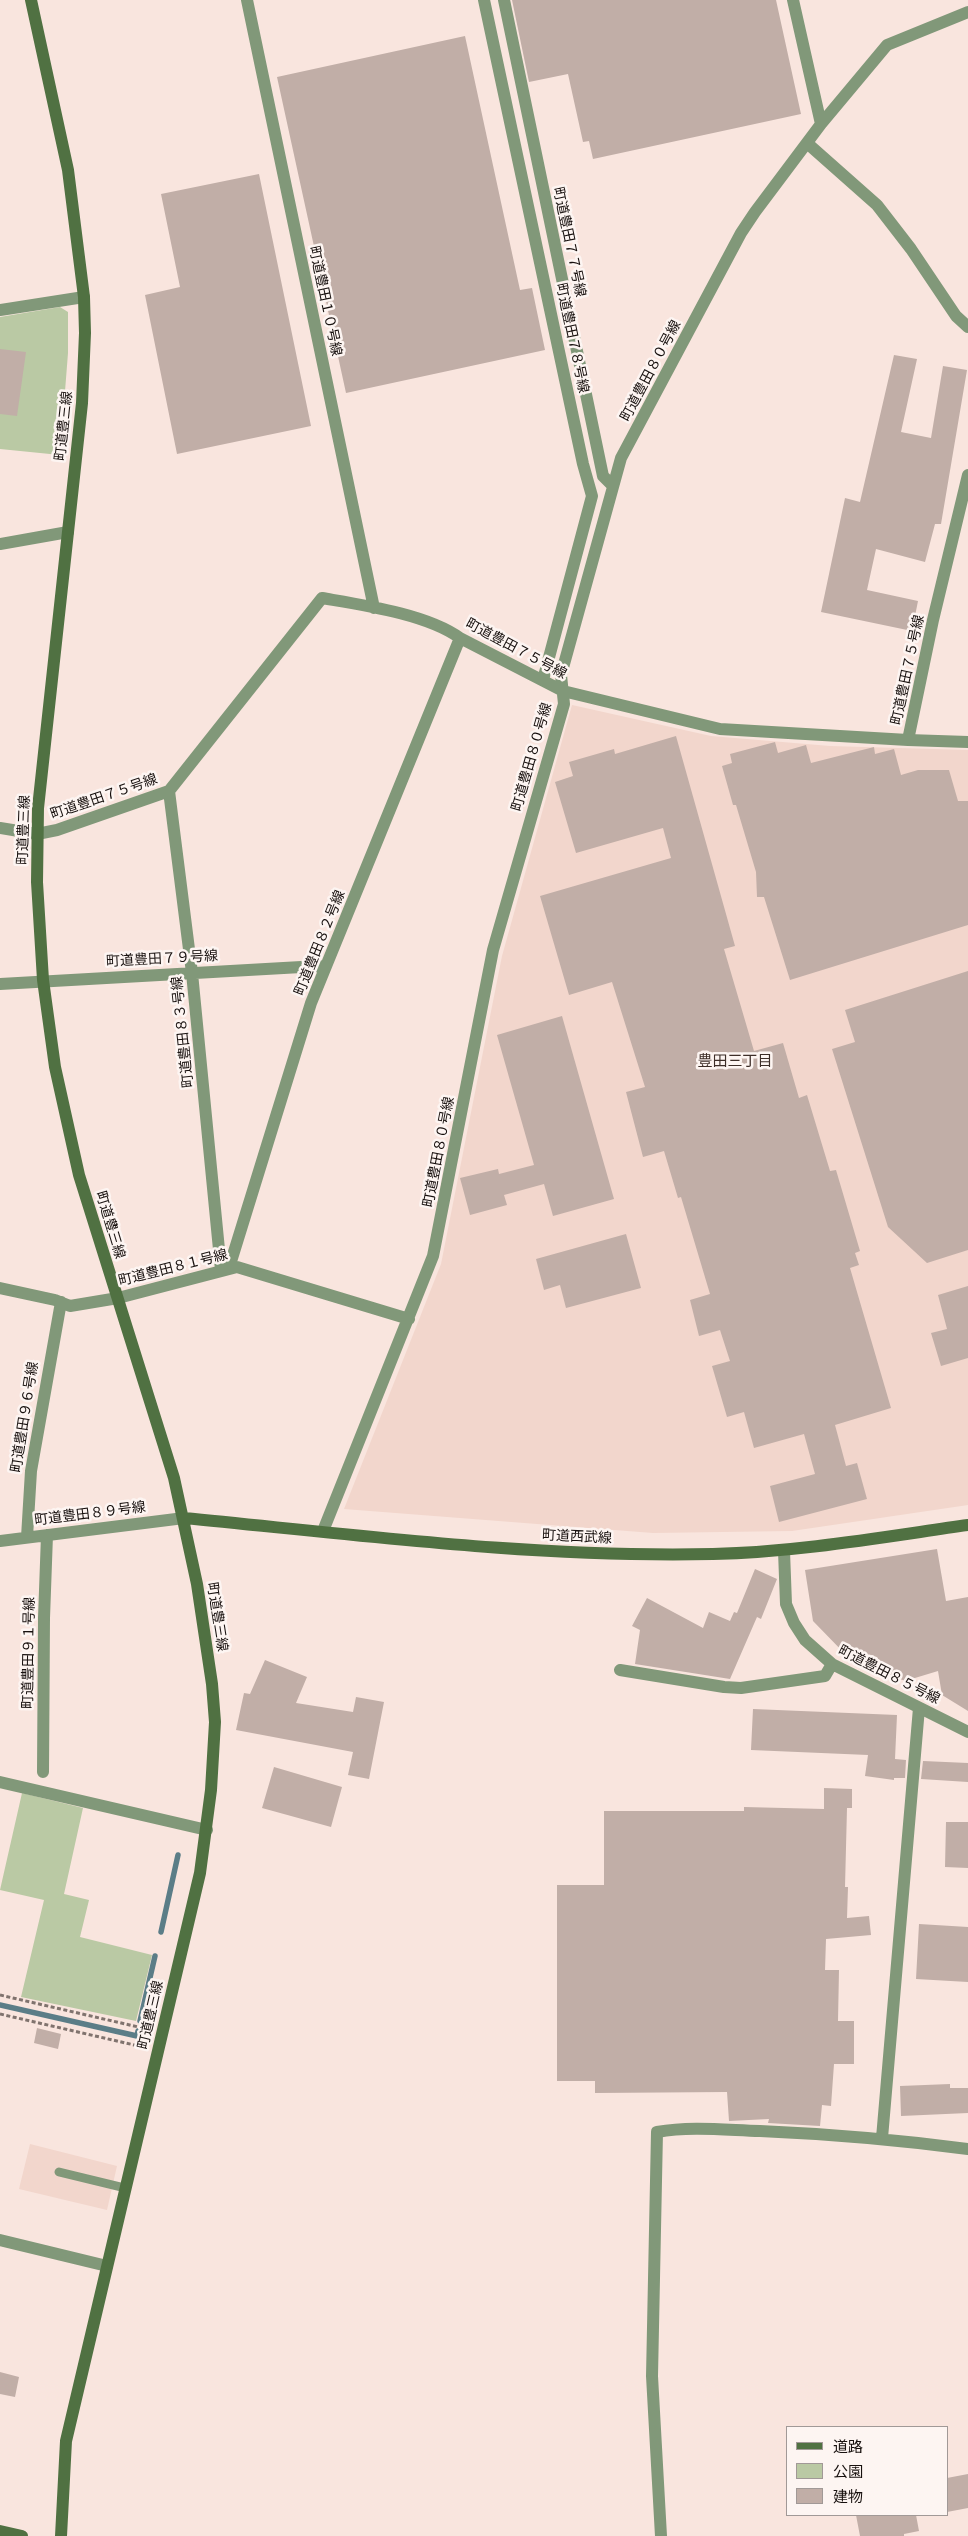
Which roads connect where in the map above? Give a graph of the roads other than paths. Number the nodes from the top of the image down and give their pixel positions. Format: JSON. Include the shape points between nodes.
{"nodes":[{"id":1,"x":31,"y":0,"type":"edge"},
{"id":2,"x":247,"y":0,"type":"edge"},
{"id":3,"x":484,"y":0,"type":"edge"},
{"id":4,"x":504,"y":0,"type":"edge"},
{"id":5,"x":793,"y":0,"type":"edge"},
{"id":6,"x":968,"y":12,"type":"edge"},
{"id":7,"x":821,"y":124,"type":"junction"},
{"id":8,"x":807,"y":143,"type":"junction"},
{"id":9,"x":84,"y":297,"type":"junction"},
{"id":10,"x":0,"y":310,"type":"edge"},
{"id":11,"x":968,"y":327,"type":"edge"},
{"id":12,"x":968,"y":476,"type":"edge"},
{"id":13,"x":613,"y":486,"type":"junction"},
{"id":14,"x":68,"y":532,"type":"junction"},
{"id":15,"x":0,"y":544,"type":"edge"},
{"id":16,"x":374,"y":608,"type":"junction"},
{"id":17,"x":460,"y":638,"type":"junction"},
{"id":18,"x":543,"y":680,"type":"junction"},
{"id":19,"x":563,"y":690,"type":"junction"},
{"id":20,"x":908,"y":740,"type":"junction"},
{"id":21,"x":968,"y":742,"type":"edge"},
{"id":22,"x":169,"y":791,"type":"junction"},
{"id":23,"x":0,"y":828,"type":"edge"},
{"id":24,"x":37,"y":834,"type":"junction"},
{"id":25,"x":325,"y":968,"type":"junction"},
{"id":26,"x":192,"y":973,"type":"junction"},
{"id":27,"x":43,"y":980,"type":"junction"},
{"id":28,"x":0,"y":984,"type":"edge"},
{"id":29,"x":225,"y":1269,"type":"junction"},
{"id":30,"x":0,"y":1288,"type":"edge"},
{"id":31,"x":118,"y":1298,"type":"junction"},
{"id":32,"x":61,"y":1302,"type":"junction"},
{"id":33,"x":409,"y":1319,"type":"junction"},
{"id":34,"x":184,"y":1518,"type":"junction"},
{"id":35,"x":968,"y":1525,"type":"edge"},
{"id":36,"x":322,"y":1531,"type":"junction"},
{"id":37,"x":47,"y":1535,"type":"junction"},
{"id":38,"x":27,"y":1537,"type":"junction"},
{"id":39,"x":0,"y":1541,"type":"edge"},
{"id":40,"x":784,"y":1550,"type":"junction"},
{"id":41,"x":832,"y":1664,"type":"junction"},
{"id":42,"x":620,"y":1670,"type":"dead end"},
{"id":43,"x":919,"y":1708,"type":"junction"},
{"id":44,"x":968,"y":1732,"type":"edge"},
{"id":45,"x":43,"y":1772,"type":"dead end"},
{"id":46,"x":0,"y":1782,"type":"edge"},
{"id":47,"x":207,"y":1830,"type":"junction"},
{"id":48,"x":882,"y":2138,"type":"junction"},
{"id":49,"x":968,"y":2149,"type":"edge"},
{"id":50,"x":59,"y":2172,"type":"dead end"},
{"id":51,"x":125,"y":2188,"type":"junction"},
{"id":52,"x":0,"y":2240,"type":"edge"},
{"id":53,"x":107,"y":2266,"type":"junction"},
{"id":54,"x":0,"y":2531,"type":"edge"},
{"id":55,"x":22,"y":2536,"type":"edge"},
{"id":56,"x":61,"y":2536,"type":"edge"},
{"id":57,"x":661,"y":2536,"type":"edge"}],
"edges":[{"from":1,"to":9,"type":"street","name":"町道豊三線","via":[[68,170]]},
{"from":2,"to":16,"type":"street","name":"町道豊田１０号線"},
{"from":3,"to":18,"type":"street","name":"町道豊田７８号線","via":[[592,496]]},
{"from":4,"to":13,"type":"street","name":"町道豊田７７号線","via":[[603,476]]},
{"from":5,"to":7,"type":"street"},
{"from":6,"to":7,"type":"street","name":"町道豊田８０号線","via":[[888,45]]},
{"from":7,"to":8,"type":"street","name":"町道豊田８０号線"},
{"from":8,"to":11,"type":"street","via":[[877,205],[956,316]]},
{"from":8,"to":13,"type":"street","name":"町道豊田８０号線","via":[[741,234],[621,458]]},
{"from":9,"to":10,"type":"street"},
{"from":9,"to":14,"type":"street","name":"町道豊三線","via":[[84,381]]},
{"from":12,"to":20,"type":"street","name":"町道豊田７５号線"},
{"from":13,"to":19,"type":"street","name":"町道豊田８０号線","via":[[561,675]]},
{"from":14,"to":15,"type":"street"},
{"from":14,"to":24,"type":"street","name":"町道豊三線"},
{"from":16,"to":17,"type":"street","name":"町道豊田７５号線","via":[[447,628]]},
{"from":16,"to":22,"type":"street","name":"町道豊田７５号線","via":[[322,598]]},
{"from":17,"to":18,"type":"street","name":"町道豊田７５号線"},
{"from":17,"to":25,"type":"street","name":"町道豊田８２号線"},
{"from":18,"to":19,"type":"street","name":"町道豊田７５号線"},
{"from":19,"to":20,"type":"street","name":"町道豊田７５号線","via":[[720,728]]},
{"from":19,"to":33,"type":"street","name":"町道豊田８０号線","via":[[564,704],[493,950],[438,1240]]},
{"from":20,"to":21,"type":"street"},
{"from":22,"to":24,"type":"street","name":"町道豊田７５号線"},
{"from":22,"to":26,"type":"street","name":"町道豊田８３号線"},
{"from":23,"to":24,"type":"street","name":"町道豊田７５号線"},
{"from":24,"to":27,"type":"street","name":"町道豊三線"},
{"from":25,"to":26,"type":"street","name":"町道豊田７９号線"},
{"from":25,"to":29,"type":"street","name":"町道豊田８２号線","via":[[311,1002]]},
{"from":26,"to":27,"type":"street","name":"町道豊田７９号線"},
{"from":26,"to":29,"type":"street","name":"町道豊田８３号線"},
{"from":27,"to":28,"type":"street","name":"町道豊田７９号線"},
{"from":27,"to":31,"type":"street","name":"町道豊三線","via":[[65,1118],[79,1175]]},
{"from":29,"to":31,"type":"street","name":"町道豊田８１号線"},
{"from":29,"to":33,"type":"street","name":"町道豊田８１号線","via":[[237,1268]]},
{"from":30,"to":32,"type":"street","name":"町道豊田８１号線"},
{"from":31,"to":32,"type":"street","name":"町道豊田８１号線","via":[[70,1306]]},
{"from":31,"to":34,"type":"street","name":"町道豊三線"},
{"from":32,"to":38,"type":"street","name":"町道豊田９６号線","via":[[31,1471]]},
{"from":33,"to":36,"type":"street","name":"町道豊田８０号線"},
{"from":34,"to":36,"type":"street","name":"町道西武線"},
{"from":34,"to":37,"type":"street","name":"町道豊田８９号線"},
{"from":34,"to":47,"type":"street","name":"町道豊三線","via":[[213,1703]]},
{"from":35,"to":40,"type":"street","name":"町道西武線"},
{"from":36,"to":40,"type":"street","name":"町道西武線","via":[[546,1551],[662,1555]]},
{"from":37,"to":38,"type":"street","name":"町道豊田８９号線"},
{"from":37,"to":45,"type":"street","name":"町道豊田９１号線"},
{"from":38,"to":39,"type":"street","name":"町道豊田８９号線"},
{"from":40,"to":41,"type":"street","name":"町道豊田８５号線","via":[[786,1604],[794,1624],[805,1640]]},
{"from":41,"to":42,"type":"street","via":[[825,1676],[741,1688]]},
{"from":41,"to":43,"type":"street","name":"町道豊田８５号線"},
{"from":43,"to":44,"type":"street","name":"町道豊田８５号線"},
{"from":43,"to":48,"type":"street"},
{"from":46,"to":47,"type":"street"},
{"from":47,"to":51,"type":"street","name":"町道豊三線","via":[[200,1873]]},
{"from":48,"to":49,"type":"street"},
{"from":48,"to":57,"type":"street","via":[[682,2128],[657,2132],[652,2376]]},
{"from":50,"to":51,"type":"lane"},
{"from":51,"to":53,"type":"street","name":"町道豊三線"},
{"from":52,"to":53,"type":"street"},
{"from":53,"to":56,"type":"street","name":"町道豊三線","via":[[66,2441]]},
{"from":54,"to":55,"type":"street"}]}
